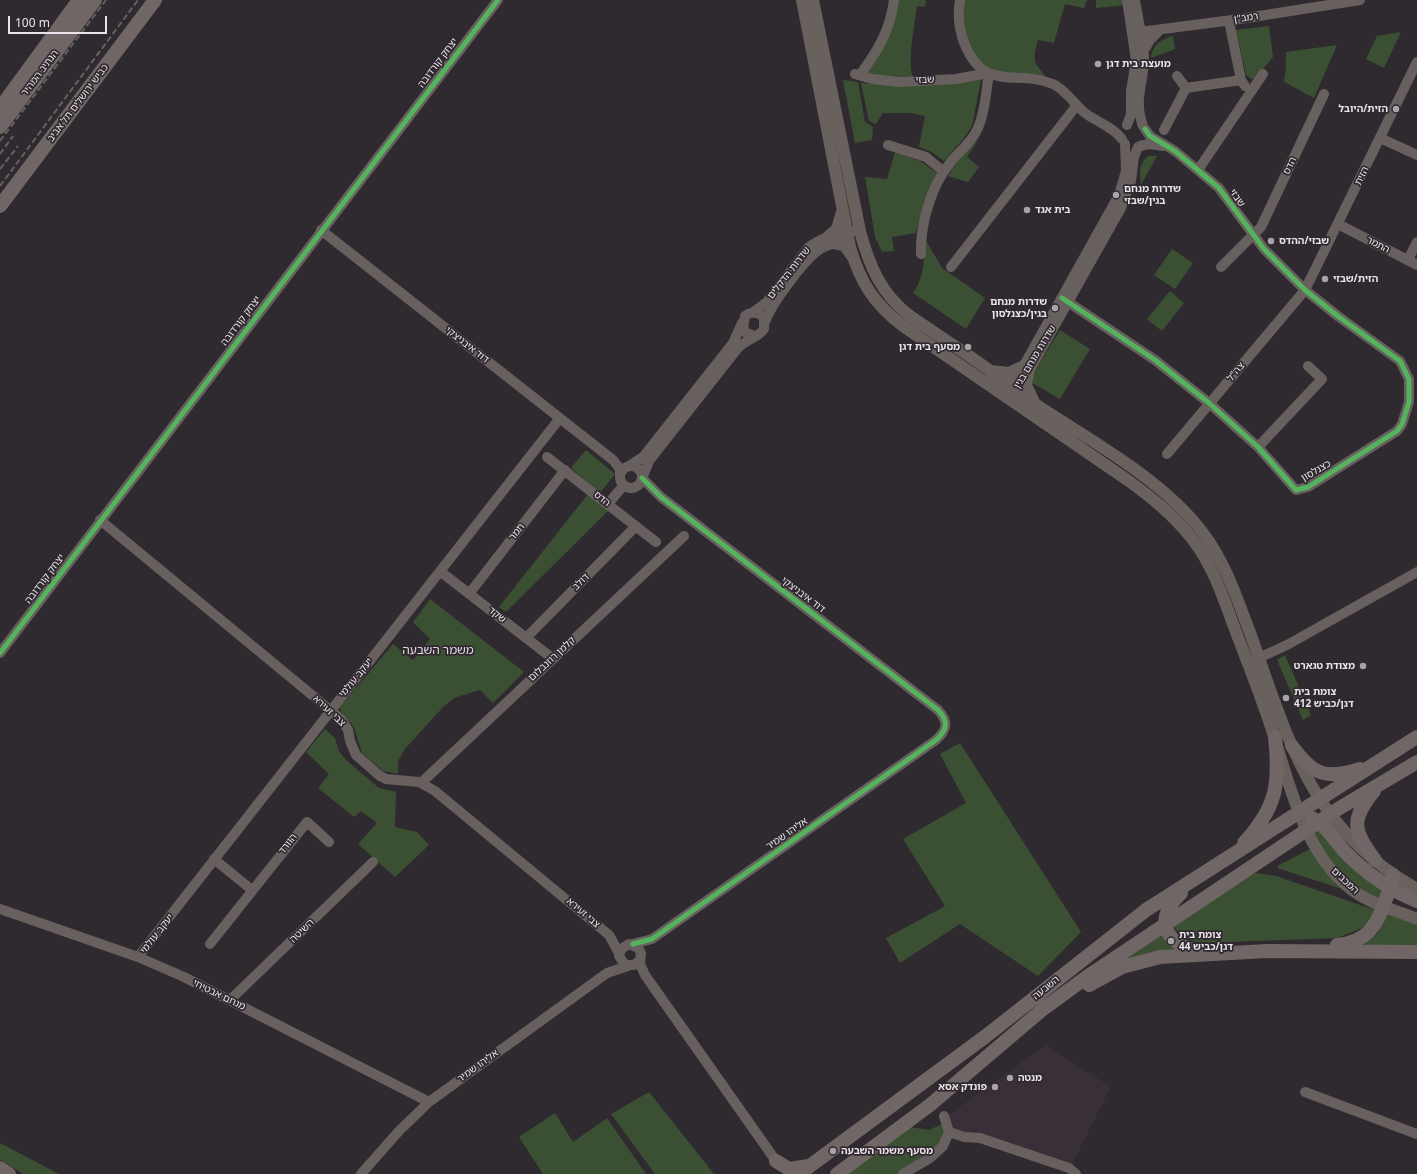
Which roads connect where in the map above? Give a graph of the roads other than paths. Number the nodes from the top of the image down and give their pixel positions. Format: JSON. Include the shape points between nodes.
{"nodes":[{"id":1,"x":79,"y":0,"type":"edge"},
{"id":2,"x":95,"y":0,"type":"edge"},
{"id":3,"x":155,"y":0,"type":"edge"},
{"id":4,"x":498,"y":0,"type":"edge"},
{"id":5,"x":802,"y":0,"type":"edge"},
{"id":6,"x":813,"y":0,"type":"edge"},
{"id":7,"x":894,"y":0,"type":"edge"},
{"id":8,"x":960,"y":0,"type":"edge"},
{"id":9,"x":1127,"y":0,"type":"edge"},
{"id":10,"x":1135,"y":0,"type":"edge"},
{"id":11,"x":1360,"y":0,"type":"edge"},
{"id":12,"x":1305,"y":4,"type":"edge"},
{"id":13,"x":1228,"y":21,"type":"junction"},
{"id":14,"x":1161,"y":29,"type":"junction"},
{"id":15,"x":1136,"y":32,"type":"junction"},
{"id":16,"x":1144,"y":52,"type":"junction"},
{"id":17,"x":1417,"y":62,"type":"edge"},
{"id":18,"x":989,"y":73,"type":"junction"},
{"id":19,"x":1262,"y":74,"type":"dead end"},
{"id":20,"x":1177,"y":76,"type":"dead end"},
{"id":21,"x":1241,"y":80,"type":"junction"},
{"id":22,"x":1186,"y":88,"type":"junction"},
{"id":23,"x":1252,"y":90,"type":"junction"},
{"id":24,"x":1324,"y":94,"type":"dead end"},
{"id":25,"x":1077,"y":105,"type":"junction"},
{"id":26,"x":0,"y":108,"type":"edge"},
{"id":27,"x":1101,"y":122,"type":"junction"},
{"id":28,"x":1126,"y":125,"type":"junction"},
{"id":29,"x":0,"y":127,"type":"edge"},
{"id":30,"x":1144,"y":128,"type":"junction"},
{"id":31,"x":1164,"y":130,"type":"dead end"},
{"id":32,"x":1380,"y":138,"type":"junction"},
{"id":33,"x":1124,"y":142,"type":"junction"},
{"id":34,"x":888,"y":144,"type":"dead end"},
{"id":35,"x":1139,"y":147,"type":"junction"},
{"id":36,"x":1169,"y":147,"type":"junction"},
{"id":37,"x":1417,"y":155,"type":"edge"},
{"id":38,"x":1198,"y":170,"type":"junction"},
{"id":39,"x":943,"y":171,"type":"junction"},
{"id":40,"x":0,"y":206,"type":"edge"},
{"id":41,"x":843,"y":209,"type":"junction"},
{"id":42,"x":1338,"y":224,"type":"junction"},
{"id":43,"x":321,"y":230,"type":"junction"},
{"id":44,"x":860,"y":231,"type":"junction"},
{"id":45,"x":848,"y":234,"type":"junction"},
{"id":46,"x":1253,"y":235,"type":"junction"},
{"id":47,"x":831,"y":240,"type":"junction"},
{"id":48,"x":1417,"y":242,"type":"edge"},
{"id":49,"x":921,"y":254,"type":"dead end"},
{"id":50,"x":853,"y":258,"type":"junction"},
{"id":51,"x":1413,"y":262,"type":"edge"},
{"id":52,"x":951,"y":267,"type":"dead end"},
{"id":53,"x":1221,"y":267,"type":"dead end"},
{"id":54,"x":1305,"y":290,"type":"junction"},
{"id":55,"x":1065,"y":299,"type":"junction"},
{"id":56,"x":752,"y":313,"type":"junction"},
{"id":57,"x":765,"y":322,"type":"junction"},
{"id":58,"x":742,"y":323,"type":"junction"},
{"id":59,"x":755,"y":336,"type":"junction"},
{"id":60,"x":1308,"y":366,"type":"dead end"},
{"id":61,"x":989,"y":370,"type":"junction"},
{"id":62,"x":1026,"y":370,"type":"junction"},
{"id":63,"x":1011,"y":391,"type":"junction"},
{"id":64,"x":1034,"y":402,"type":"junction"},
{"id":65,"x":1209,"y":403,"type":"junction"},
{"id":66,"x":560,"y":418,"type":"junction"},
{"id":67,"x":1258,"y":447,"type":"junction"},
{"id":68,"x":1168,"y":454,"type":"dead end"},
{"id":69,"x":547,"y":457,"type":"dead end"},
{"id":70,"x":613,"y":460,"type":"junction"},
{"id":71,"x":629,"y":466,"type":"junction"},
{"id":72,"x":565,"y":470,"type":"junction"},
{"id":73,"x":643,"y":477,"type":"junction"},
{"id":74,"x":622,"y":481,"type":"junction"},
{"id":75,"x":635,"y":488,"type":"junction"},
{"id":76,"x":661,"y":497,"type":"junction"},
{"id":77,"x":608,"y":504,"type":"junction"},
{"id":78,"x":100,"y":520,"type":"junction"},
{"id":79,"x":636,"y":526,"type":"junction"},
{"id":80,"x":684,"y":536,"type":"dead end"},
{"id":81,"x":656,"y":542,"type":"dead end"},
{"id":82,"x":441,"y":572,"type":"junction"},
{"id":83,"x":1417,"y":572,"type":"edge"},
{"id":84,"x":470,"y":594,"type":"junction"},
{"id":85,"x":526,"y":638,"type":"junction"},
{"id":86,"x":0,"y":653,"type":"edge"},
{"id":87,"x":552,"y":658,"type":"junction"},
{"id":88,"x":1259,"y":658,"type":"junction"},
{"id":89,"x":1248,"y":662,"type":"junction"},
{"id":90,"x":331,"y":710,"type":"junction"},
{"id":91,"x":945,"y":728,"type":"joint"},
{"id":92,"x":1274,"y":737,"type":"junction"},
{"id":93,"x":1417,"y":737,"type":"edge"},
{"id":94,"x":1292,"y":746,"type":"junction"},
{"id":95,"x":1417,"y":762,"type":"edge"},
{"id":96,"x":1376,"y":764,"type":"junction"},
{"id":97,"x":421,"y":783,"type":"junction"},
{"id":98,"x":1381,"y":784,"type":"junction"},
{"id":99,"x":1320,"y":800,"type":"junction"},
{"id":100,"x":1300,"y":812,"type":"junction"},
{"id":101,"x":1319,"y":822,"type":"junction"},
{"id":102,"x":329,"y":842,"type":"dead end"},
{"id":103,"x":1233,"y":854,"type":"junction"},
{"id":104,"x":214,"y":859,"type":"junction"},
{"id":105,"x":1374,"y":860,"type":"junction"},
{"id":106,"x":374,"y":862,"type":"dead end"},
{"id":107,"x":1198,"y":876,"type":"junction"},
{"id":108,"x":1391,"y":881,"type":"junction"},
{"id":109,"x":1417,"y":889,"type":"edge"},
{"id":110,"x":252,"y":890,"type":"junction"},
{"id":111,"x":1417,"y":901,"type":"edge"},
{"id":112,"x":1384,"y":906,"type":"junction"},
{"id":113,"x":0,"y":909,"type":"edge"},
{"id":114,"x":1417,"y":919,"type":"edge"},
{"id":115,"x":1165,"y":923,"type":"junction"},
{"id":116,"x":609,"y":935,"type":"junction"},
{"id":117,"x":652,"y":939,"type":"junction"},
{"id":118,"x":210,"y":944,"type":"dead end"},
{"id":119,"x":631,"y":944,"type":"junction"},
{"id":120,"x":1267,"y":951,"type":"junction"},
{"id":121,"x":1417,"y":952,"type":"edge"},
{"id":122,"x":1208,"y":953,"type":"junction"},
{"id":123,"x":619,"y":954,"type":"junction"},
{"id":124,"x":138,"y":957,"type":"junction"},
{"id":125,"x":640,"y":958,"type":"junction"},
{"id":126,"x":629,"y":966,"type":"junction"},
{"id":127,"x":607,"y":973,"type":"junction"},
{"id":128,"x":645,"y":974,"type":"junction"},
{"id":129,"x":230,"y":1000,"type":"junction"},
{"id":130,"x":1004,"y":1043,"type":"junction"},
{"id":131,"x":1305,"y":1092,"type":"dead end"},
{"id":132,"x":429,"y":1102,"type":"junction"},
{"id":133,"x":944,"y":1116,"type":"dead end"},
{"id":134,"x":950,"y":1132,"type":"junction"},
{"id":135,"x":1417,"y":1134,"type":"edge"},
{"id":136,"x":778,"y":1167,"type":"edge"},
{"id":137,"x":0,"y":1168,"type":"edge"},
{"id":138,"x":804,"y":1170,"type":"edge"},
{"id":139,"x":8,"y":1174,"type":"edge"},
{"id":140,"x":361,"y":1174,"type":"edge"},
{"id":141,"x":837,"y":1174,"type":"edge"},
{"id":142,"x":903,"y":1174,"type":"edge"},
{"id":143,"x":1076,"y":1174,"type":"edge"}],
"edges":[{"from":1,"to":26,"type":"highway"},
{"from":2,"to":29,"type":"highway","name":"הנתיב המהיר"},
{"from":3,"to":40,"type":"highway","name":"כביש ירושלים תל אביב"},
{"from":4,"to":43,"type":"street","name":"יצחק קורדובה"},
{"from":5,"to":41,"type":"main road"},
{"from":6,"to":44,"type":"main road"},
{"from":7,"to":18,"type":"street","name":"שבזי","via":[[889,27],[874,56],[858,75],[899,82],[956,79]]},
{"from":8,"to":18,"type":"street","via":[[958,11],[961,37],[970,58]]},
{"from":9,"to":15,"type":"street"},
{"from":10,"to":15,"type":"street"},
{"from":11,"to":12,"type":"street","name":"רמב\"ן"},
{"from":12,"to":13,"type":"street","name":"רמב\"ן"},
{"from":13,"to":14,"type":"street","name":"רמב\"ן"},
{"from":13,"to":21,"type":"street"},
{"from":14,"to":15,"type":"street","name":"רמב\"ן"},
{"from":14,"to":16,"type":"street","via":[[1150,40]]},
{"from":15,"to":16,"type":"street"},
{"from":15,"to":28,"type":"street","via":[[1131,114]]},
{"from":16,"to":30,"type":"street","via":[[1139,108]]},
{"from":17,"to":32,"type":"street","name":"הזית"},
{"from":18,"to":25,"type":"street","name":"שבזי","via":[[1054,84]]},
{"from":18,"to":39,"type":"street","via":[[977,131]]},
{"from":19,"to":23,"type":"street"},
{"from":20,"to":22,"type":"street"},
{"from":21,"to":22,"type":"street"},
{"from":21,"to":23,"type":"street"},
{"from":22,"to":31,"type":"street"},
{"from":23,"to":38,"type":"street"},
{"from":24,"to":46,"type":"street","name":"הדס","via":[[1265,221]]},
{"from":25,"to":27,"type":"street","name":"שבזי"},
{"from":25,"to":52,"type":"street"},
{"from":27,"to":28,"type":"street","name":"שבזי","via":[[1117,126]]},
{"from":27,"to":33,"type":"street","name":"שבזי"},
{"from":28,"to":30,"type":"street","via":[[1135,122]]},
{"from":28,"to":33,"type":"street","via":[[1122,132]]},
{"from":30,"to":35,"type":"street","via":[[1146,137]]},
{"from":30,"to":36,"type":"street","name":"שבזי","via":[[1150,136]]},
{"from":32,"to":37,"type":"street"},
{"from":32,"to":42,"type":"street","name":"הזית"},
{"from":33,"to":35,"type":"street","via":[[1132,148]]},
{"from":33,"to":55,"type":"street","name":"שדרות מנחם בגין","via":[[1126,171],[1119,195]]},
{"from":34,"to":39,"type":"street","via":[[926,157]]},
{"from":35,"to":36,"type":"street","name":"שבזי","via":[[1149,144]]},
{"from":35,"to":55,"type":"street","name":"שדרות מנחם בגין","via":[[1125,198]]},
{"from":36,"to":38,"type":"street","name":"שבזי"},
{"from":38,"to":46,"type":"street","name":"שבזי","via":[[1219,188]]},
{"from":39,"to":49,"type":"street","via":[[924,218],[920,238]]},
{"from":41,"to":45,"type":"main road"},
{"from":41,"to":47,"type":"main road"},
{"from":42,"to":51,"type":"street","name":"התמר"},
{"from":42,"to":54,"type":"street","name":"הזית"},
{"from":43,"to":66,"type":"street","name":"דוד איבניצקי"},
{"from":43,"to":78,"type":"street","name":"יצחק קורדובה"},
{"from":44,"to":45,"type":"street","name":"שדרות הדקלים"},
{"from":44,"to":61,"type":"main road","via":[[872,269],[890,297],[910,316]]},
{"from":45,"to":47,"type":"street","name":"שדרות הדקלים"},
{"from":45,"to":50,"type":"main road"},
{"from":46,"to":53,"type":"street","name":"הדס"},
{"from":46,"to":54,"type":"street","name":"שבזי"},
{"from":47,"to":50,"type":"main road","via":[[844,245]]},
{"from":47,"to":56,"type":"street","name":"שדרות הדקלים","via":[[814,243],[808,248],[767,302]]},
{"from":47,"to":57,"type":"street","name":"שדרות הדקלים","via":[[807,262],[770,310]]},
{"from":48,"to":51,"type":"street"},
{"from":50,"to":63,"type":"main road","via":[[868,290],[890,317]]},
{"from":54,"to":65,"type":"street","name":"צה\"ל"},
{"from":54,"to":67,"type":"street","name":"כצנלסון","via":[[1400,361],[1409,379],[1407,413],[1397,431],[1302,489],[1296,490],[1291,486]]},
{"from":55,"to":62,"type":"street","name":"שדרות מנחם בגין"},
{"from":55,"to":65,"type":"street","name":"כצנלסון","via":[[1155,360]]},
{"from":56,"to":57,"type":"street","via":[[762,316]]},
{"from":56,"to":58,"type":"street","via":[[745,316]]},
{"from":57,"to":59,"type":"street","via":[[764,329]]},
{"from":58,"to":59,"type":"street","via":[[746,333]]},
{"from":58,"to":71,"type":"street","via":[[738,336],[643,457]]},
{"from":59,"to":73,"type":"street","via":[[738,348],[649,461]]},
{"from":60,"to":67,"type":"street","via":[[1322,379]]},
{"from":61,"to":62,"type":"main road","via":[[1009,373]]},
{"from":61,"to":63,"type":"main road"},
{"from":62,"to":63,"type":"street","name":"שדרות מנחם בגין"},
{"from":62,"to":64,"type":"main road","via":[[1026,385]]},
{"from":63,"to":64,"type":"main road","name":"המכבים"},
{"from":63,"to":89,"type":"main road","via":[[1143,491],[1181,525],[1214,575]]},
{"from":64,"to":88,"type":"main road","name":"המכבים","via":[[1150,481],[1190,517],[1225,569]]},
{"from":65,"to":67,"type":"street","name":"כצנלסון"},
{"from":65,"to":68,"type":"street","name":"צה\"ל"},
{"from":66,"to":70,"type":"street","name":"דוד איבניצקי"},
{"from":66,"to":82,"type":"street","name":"יעקב עולמי"},
{"from":69,"to":72,"type":"street","name":"הדס"},
{"from":70,"to":71,"type":"street","name":"דוד איבניצקי"},
{"from":70,"to":74,"type":"street","name":"דוד איבניצקי","via":[[620,469]]},
{"from":71,"to":73,"type":"street","via":[[638,468]]},
{"from":71,"to":74,"type":"street","via":[[623,469]]},
{"from":72,"to":77,"type":"street","name":"הדס"},
{"from":72,"to":84,"type":"street","name":"תמר"},
{"from":73,"to":75,"type":"street"},
{"from":73,"to":76,"type":"street","name":"דוד איבניצקי"},
{"from":74,"to":75,"type":"street","via":[[630,489]]},
{"from":74,"to":77,"type":"street"},
{"from":75,"to":76,"type":"street","name":"דוד איבניצקי"},
{"from":76,"to":91,"type":"street","name":"דוד איבניצקי","via":[[938,710],[946,720]]},
{"from":77,"to":79,"type":"street","name":"הדס"},
{"from":78,"to":86,"type":"street","name":"יצחק קורדובה"},
{"from":78,"to":90,"type":"street","name":"צבי זעירא"},
{"from":79,"to":81,"type":"street","name":"הדס"},
{"from":79,"to":85,"type":"street","name":"דולב"},
{"from":80,"to":87,"type":"street","name":"קלמן רוזנבלום"},
{"from":82,"to":84,"type":"street","name":"שקד"},
{"from":82,"to":90,"type":"street","name":"יעקב עולמי"},
{"from":83,"to":88,"type":"street"},
{"from":84,"to":85,"type":"street","name":"שקד"},
{"from":85,"to":87,"type":"street","name":"שקד"},
{"from":87,"to":97,"type":"street","name":"קלמן רוזנבלום"},
{"from":88,"to":89,"type":"street"},
{"from":88,"to":94,"type":"main road","name":"המכבים"},
{"from":89,"to":92,"type":"main road"},
{"from":90,"to":97,"type":"street","name":"צבי זעירא","via":[[346,725],[356,755],[380,776]]},
{"from":90,"to":104,"type":"street","name":"יעקב עולמי"},
{"from":91,"to":117,"type":"street","name":"אליהו שמיר","via":[[936,740]]},
{"from":92,"to":100,"type":"main road"},
{"from":92,"to":103,"type":"highway","via":[[1277,775],[1272,804],[1255,831]]},
{"from":93,"to":96,"type":"highway","name":"השבעה"},
{"from":94,"to":96,"type":"highway","via":[[1314,770],[1328,775]]},
{"from":94,"to":99,"type":"main road","name":"המכבים"},
{"from":95,"to":98,"type":"highway","name":"השבעה"},
{"from":96,"to":99,"type":"highway","name":"השבעה"},
{"from":97,"to":116,"type":"street","name":"צבי זעירא","via":[[435,791]]},
{"from":98,"to":101,"type":"highway","name":"השבעה"},
{"from":98,"to":105,"type":"highway","via":[[1364,804],[1356,821],[1358,834]]},
{"from":99,"to":100,"type":"highway","name":"השבעה"},
{"from":99,"to":101,"type":"main road","name":"המכבים"},
{"from":100,"to":101,"type":"highway"},
{"from":100,"to":103,"type":"highway","name":"השבעה"},
{"from":101,"to":105,"type":"main road","name":"המכבים","via":[[1354,842]]},
{"from":101,"to":108,"type":"highway","via":[[1359,864]]},
{"from":101,"to":112,"type":"main road","name":"המכבים","via":[[1318,852],[1343,882],[1359,895]]},
{"from":101,"to":115,"type":"highway","name":"השבעה"},
{"from":102,"to":110,"type":"street","name":"הוורד","via":[[306,822]]},
{"from":103,"to":107,"type":"highway","name":"השבעה"},
{"from":104,"to":110,"type":"street"},
{"from":104,"to":124,"type":"street","name":"יעקב עולמי"},
{"from":105,"to":108,"type":"main road","name":"המכבים"},
{"from":106,"to":129,"type":"street","name":"השיטה"},
{"from":107,"to":115,"type":"highway","via":[[1172,902],[1164,917]]},
{"from":107,"to":138,"type":"highway","name":"השבעה","via":[[1140,914],[986,1036]]},
{"from":108,"to":109,"type":"main road","name":"המכבים"},
{"from":108,"to":111,"type":"highway"},
{"from":108,"to":112,"type":"highway"},
{"from":110,"to":118,"type":"street","name":"הוורד"},
{"from":112,"to":114,"type":"main road","name":"המכבים"},
{"from":112,"to":120,"type":"highway","via":[[1371,930],[1352,943]]},
{"from":113,"to":124,"type":"street","name":"מנחם אבטיחי"},
{"from":115,"to":122,"type":"highway","via":[[1168,932],[1180,945]]},
{"from":115,"to":130,"type":"highway","name":"השבעה","via":[[1043,1009]]},
{"from":116,"to":119,"type":"street","name":"צבי זעירא"},
{"from":116,"to":123,"type":"street","name":"צבי זעירא"},
{"from":117,"to":119,"type":"street","name":"אליהו שמיר"},
{"from":117,"to":125,"type":"street","name":"אליהו שמיר"},
{"from":119,"to":123,"type":"street","via":[[623,946]]},
{"from":119,"to":125,"type":"street","via":[[640,950]]},
{"from":120,"to":121,"type":"highway"},
{"from":120,"to":122,"type":"highway"},
{"from":122,"to":130,"type":"highway","via":[[1160,957],[1122,967],[1096,981]]},
{"from":123,"to":126,"type":"street","via":[[622,962]]},
{"from":123,"to":127,"type":"street","name":"אליהו שמיר"},
{"from":124,"to":129,"type":"street","name":"מנחם אבטיחי"},
{"from":125,"to":126,"type":"street"},
{"from":125,"to":128,"type":"street"},
{"from":126,"to":127,"type":"street","name":"אליהו שמיר"},
{"from":126,"to":128,"type":"street","via":[[636,967]]},
{"from":127,"to":132,"type":"street","name":"אליהו שמיר"},
{"from":128,"to":136,"type":"street"},
{"from":129,"to":132,"type":"street","name":"מנחם אבטיחי"},
{"from":130,"to":141,"type":"highway","name":"השבעה","via":[[930,1105]]},
{"from":131,"to":135,"type":"street"},
{"from":132,"to":140,"type":"street","name":"אליהו שמיר"},
{"from":133,"to":134,"type":"street"},
{"from":134,"to":142,"type":"street","via":[[943,1146],[930,1158]]},
{"from":134,"to":143,"type":"street","via":[[964,1137],[988,1140],[1069,1168]]},
{"from":136,"to":138,"type":"highway"},
{"from":137,"to":139,"type":"highway"}]}
